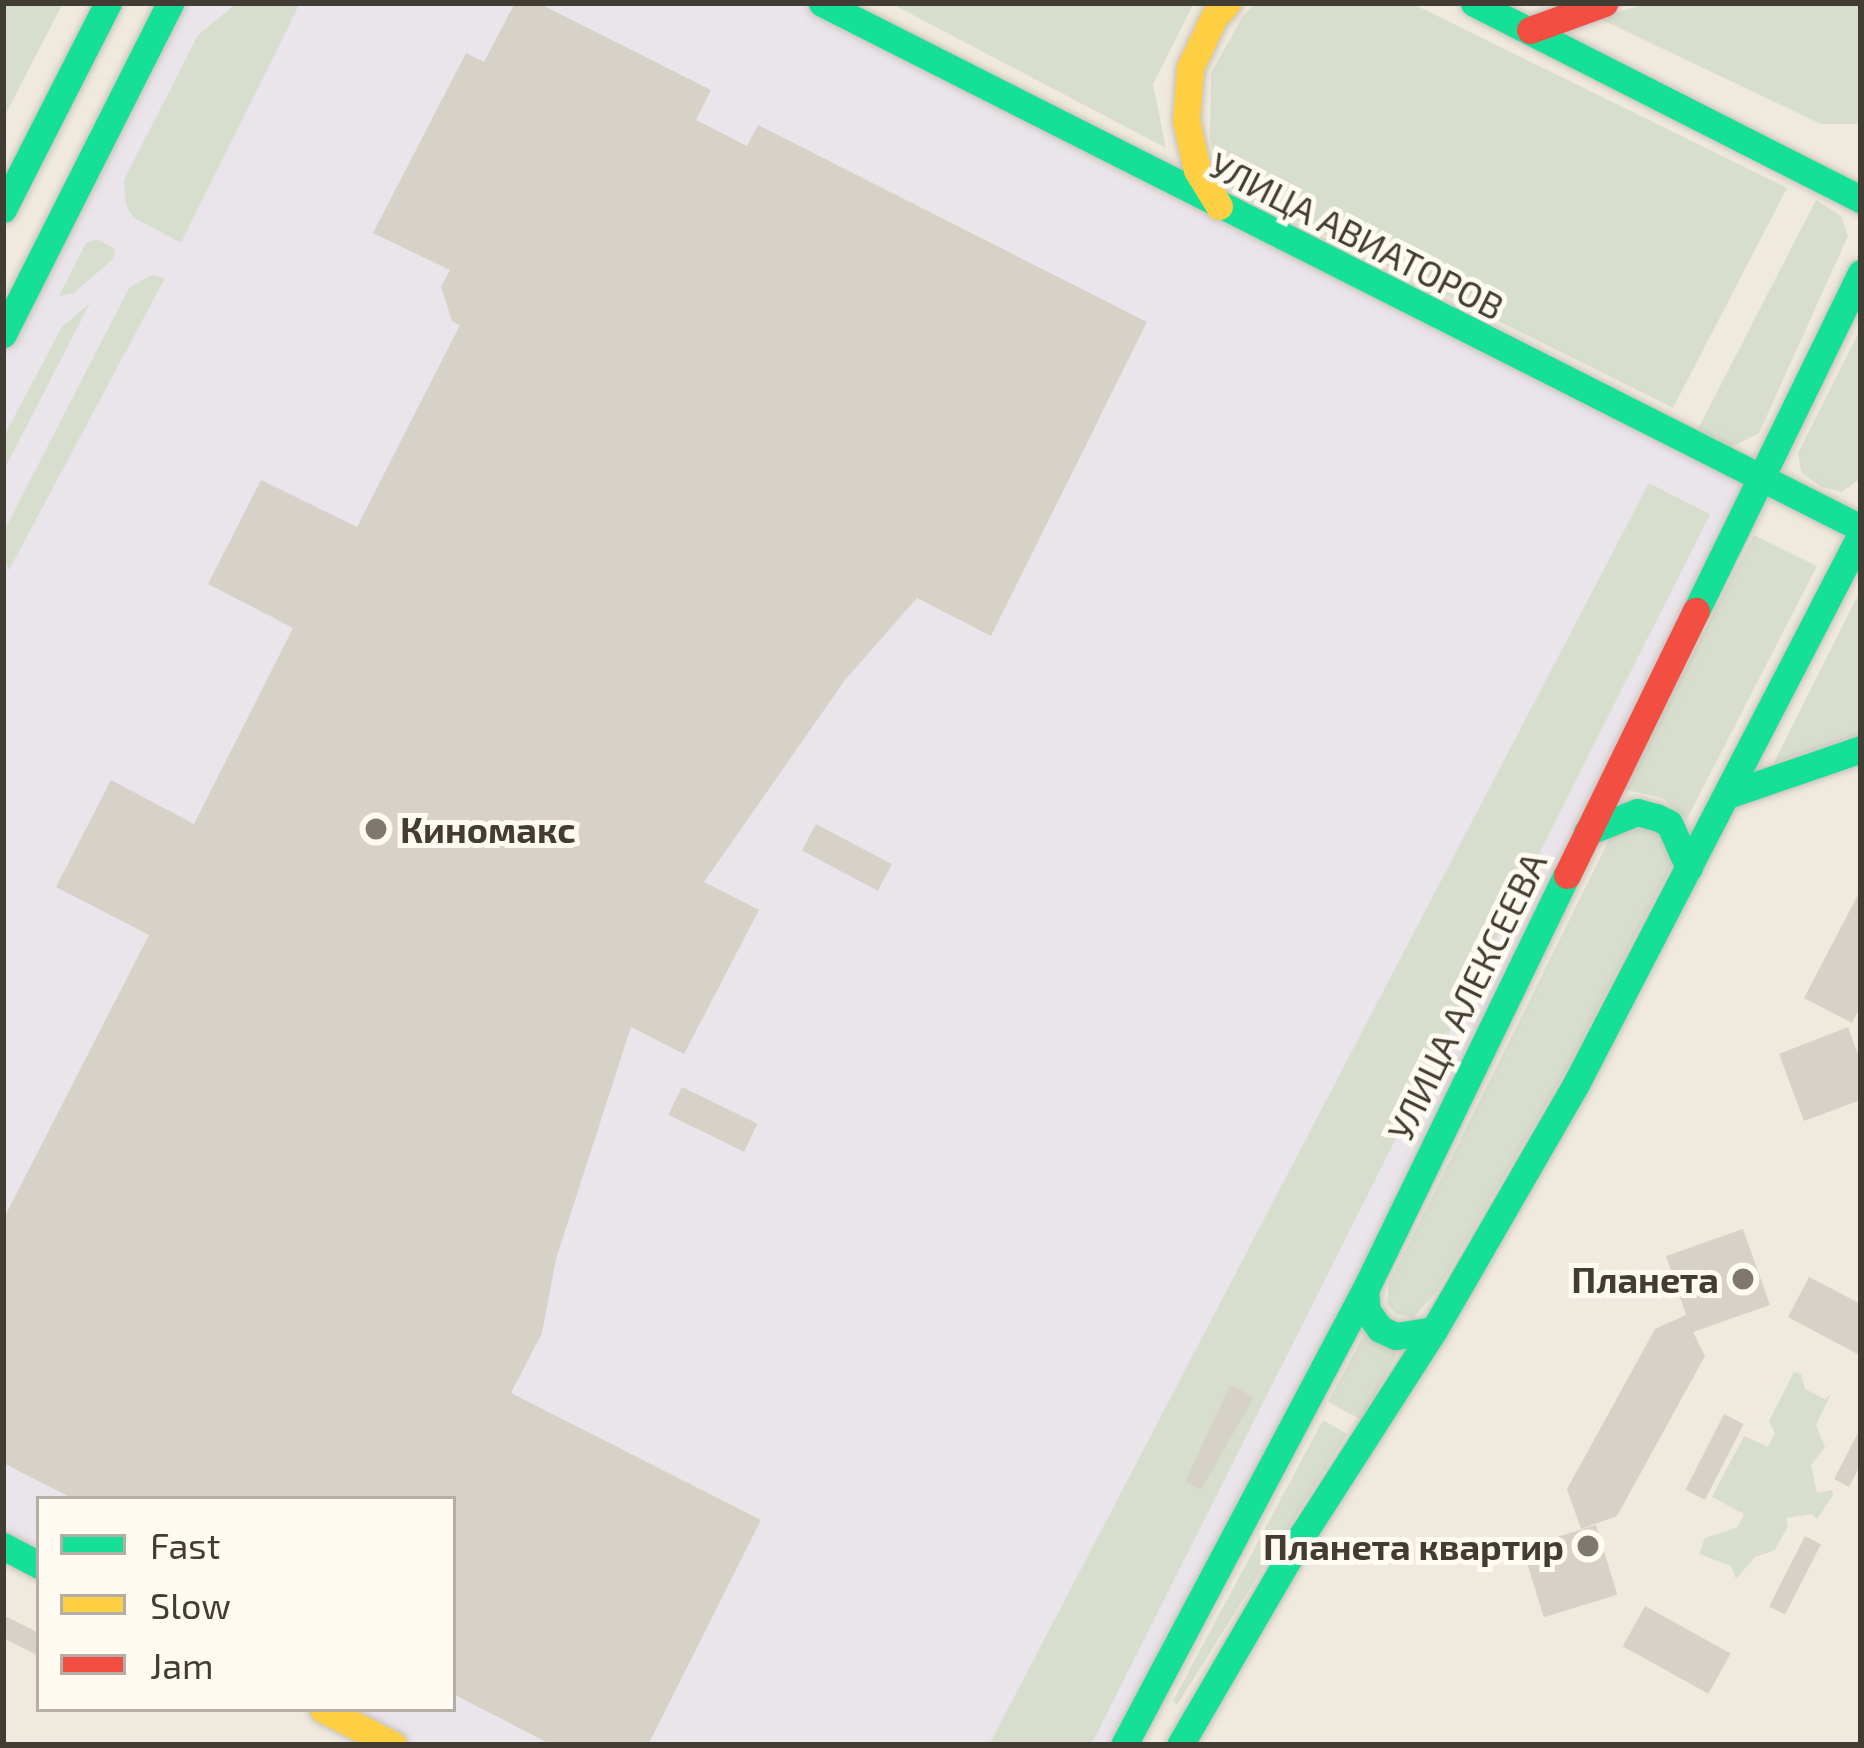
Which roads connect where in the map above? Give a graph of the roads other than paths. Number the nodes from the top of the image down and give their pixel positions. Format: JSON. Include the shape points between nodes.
{"nodes":[{"id":1,"x":108,"y":3,"type":"edge"},
{"id":2,"x":170,"y":3,"type":"edge"},
{"id":3,"x":822,"y":3,"type":"edge"},
{"id":4,"x":1227,"y":3,"type":"edge"},
{"id":5,"x":1474,"y":3,"type":"edge"},
{"id":6,"x":1604,"y":3,"type":"edge"},
{"id":7,"x":1530,"y":30,"type":"junction"},
{"id":8,"x":1861,"y":199,"type":"edge"},
{"id":9,"x":1219,"y":206,"type":"junction"},
{"id":10,"x":3,"y":208,"type":"edge"},
{"id":11,"x":1861,"y":273,"type":"edge"},
{"id":12,"x":3,"y":334,"type":"edge"},
{"id":13,"x":1761,"y":476,"type":"junction"},
{"id":14,"x":1861,"y":531,"type":"edge"},
{"id":15,"x":1861,"y":749,"type":"edge"},
{"id":16,"x":1727,"y":795,"type":"junction"},
{"id":17,"x":1587,"y":832,"type":"junction"},
{"id":18,"x":1689,"y":868,"type":"junction"},
{"id":19,"x":1365,"y":1290,"type":"junction"},
{"id":20,"x":1434,"y":1330,"type":"junction"},
{"id":21,"x":3,"y":1546,"type":"edge"},
{"id":22,"x":36,"y":1562,"type":"edge"},
{"id":23,"x":329,"y":1712,"type":"edge"},
{"id":24,"x":393,"y":1745,"type":"edge"},
{"id":25,"x":1124,"y":1745,"type":"edge"},
{"id":26,"x":1180,"y":1745,"type":"edge"}],
"edges":[{"from":1,"to":10,"type":"street"},
{"from":2,"to":12,"type":"street"},
{"from":3,"to":9,"type":"street","name":"УЛИЦА АВИАТОРОВ"},
{"from":4,"to":9,"type":"street","via":[[1190,68],[1186,120],[1197,170]]},
{"from":5,"to":7,"type":"street"},
{"from":6,"to":7,"type":"street"},
{"from":7,"to":8,"type":"street"},
{"from":9,"to":13,"type":"street","name":"УЛИЦА АВИАТОРОВ"},
{"from":11,"to":13,"type":"street","name":"УЛИЦА АЛЕКСЕЕВА"},
{"from":13,"to":14,"type":"street","name":"УЛИЦА АВИАТОРОВ"},
{"from":13,"to":17,"type":"street","name":"УЛИЦА АЛЕКСЕЕВА"},
{"from":14,"to":16,"type":"street"},
{"from":15,"to":16,"type":"street"},
{"from":16,"to":18,"type":"street"},
{"from":17,"to":18,"type":"street","via":[[1637,812],[1656,817],[1679,837]]},
{"from":17,"to":19,"type":"street","name":"УЛИЦА АЛЕКСЕЕВА"},
{"from":18,"to":20,"type":"street"},
{"from":19,"to":20,"type":"street","via":[[1380,1329],[1396,1336]]},
{"from":19,"to":25,"type":"street","name":"УЛИЦА АЛЕКСЕЕВА"},
{"from":20,"to":26,"type":"street"},
{"from":21,"to":22,"type":"street"},
{"from":23,"to":24,"type":"street"}]}
